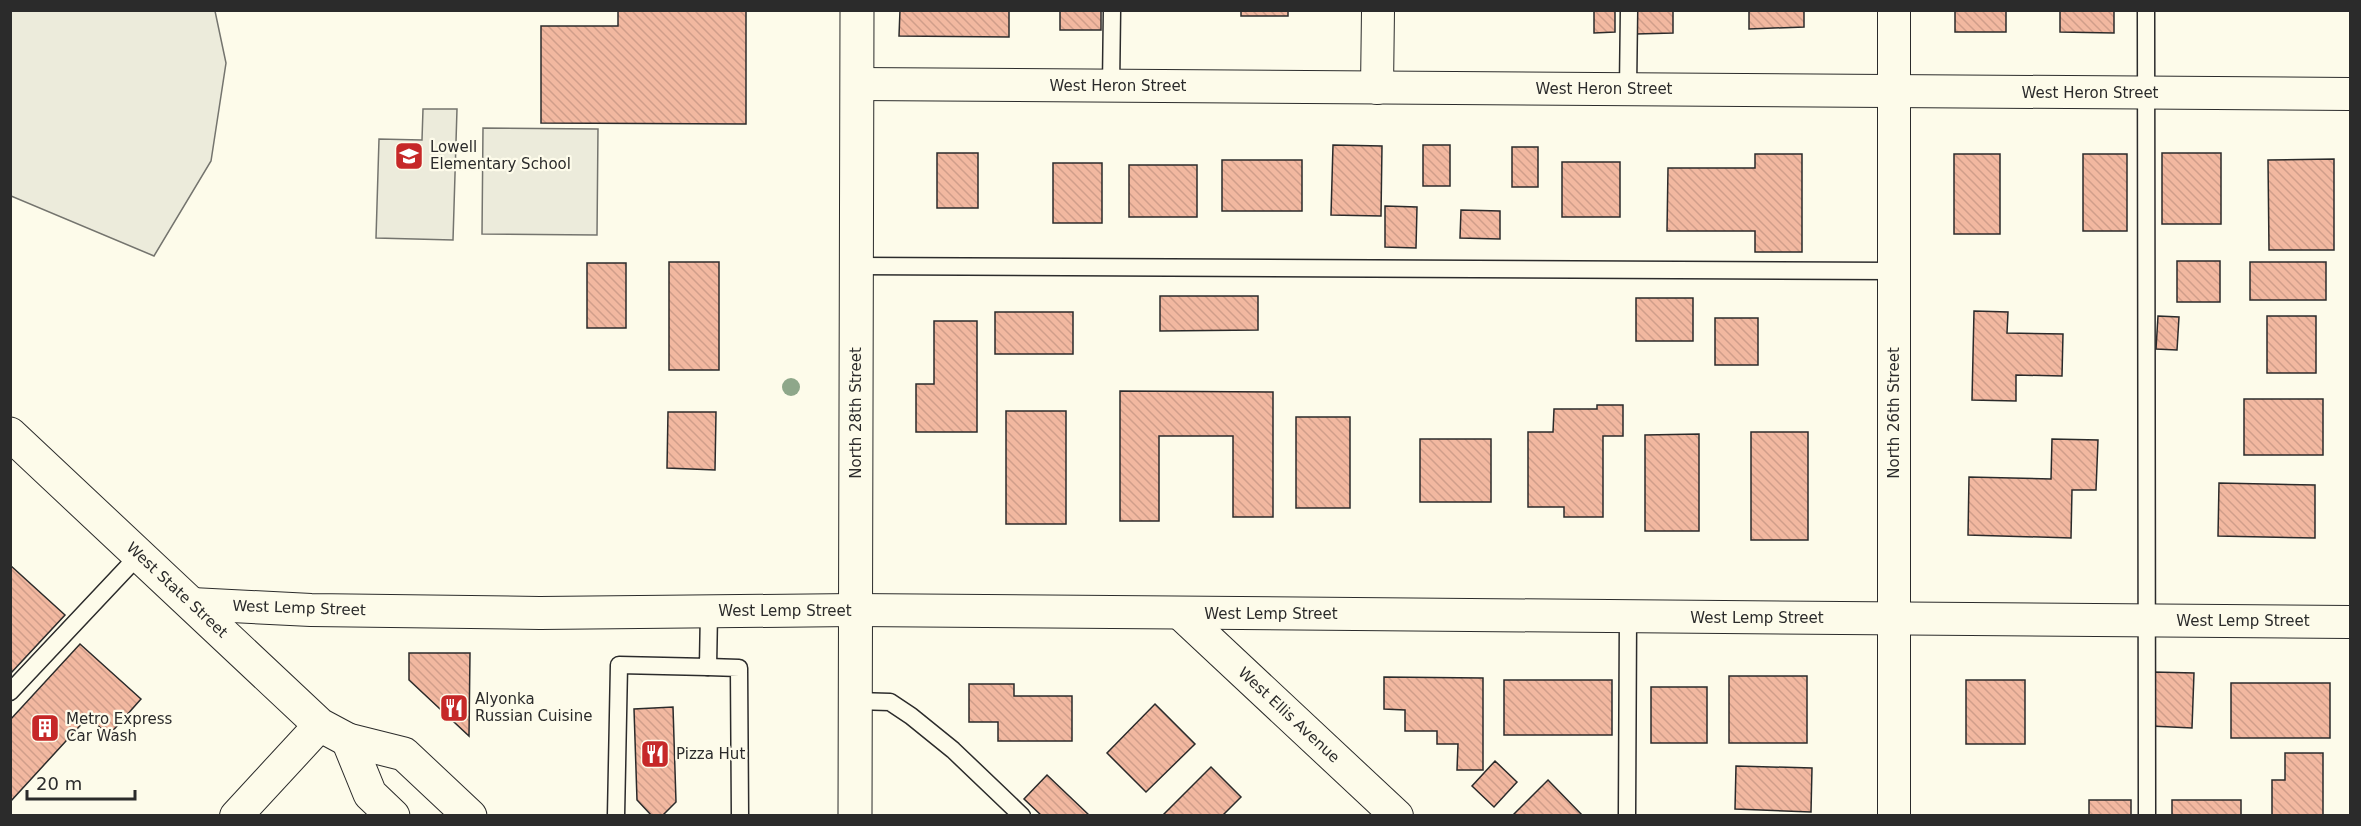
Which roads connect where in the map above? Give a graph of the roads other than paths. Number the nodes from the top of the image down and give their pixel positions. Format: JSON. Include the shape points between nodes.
{"nodes":[{"id":1,"x":857,"y":10,"type":"edge"},
{"id":2,"x":1112,"y":10,"type":"edge"},
{"id":3,"x":1378,"y":10,"type":"edge"},
{"id":4,"x":1629,"y":10,"type":"edge"},
{"id":5,"x":1894,"y":10,"type":"edge"},
{"id":6,"x":2146,"y":10,"type":"edge"},
{"id":7,"x":857,"y":84,"type":"junction"},
{"id":8,"x":1111,"y":86,"type":"junction"},
{"id":9,"x":1377,"y":88,"type":"junction"},
{"id":10,"x":1628,"y":89,"type":"junction"},
{"id":11,"x":1894,"y":91,"type":"junction"},
{"id":12,"x":2145,"y":93,"type":"junction"},
{"id":13,"x":2350,"y":94,"type":"edge"},
{"id":14,"x":857,"y":266,"type":"junction"},
{"id":15,"x":1894,"y":271,"type":"junction"},
{"id":16,"x":10,"y":434,"type":"edge"},
{"id":17,"x":139,"y":555,"type":"junction"},
{"id":18,"x":192,"y":604,"type":"junction"},
{"id":19,"x":855,"y":610,"type":"junction"},
{"id":20,"x":708,"y":611,"type":"junction"},
{"id":21,"x":1181,"y":614,"type":"junction"},
{"id":22,"x":1628,"y":617,"type":"junction"},
{"id":23,"x":1893,"y":619,"type":"junction"},
{"id":24,"x":2148,"y":620,"type":"junction"},
{"id":25,"x":2350,"y":621,"type":"edge"},
{"id":26,"x":708,"y":668,"type":"junction"},
{"id":27,"x":10,"y":692,"type":"edge"},
{"id":28,"x":856,"y":701,"type":"junction"},
{"id":29,"x":334,"y":732,"type":"junction"},
{"id":30,"x":236,"y":816,"type":"edge"},
{"id":31,"x":393,"y":816,"type":"edge"},
{"id":32,"x":470,"y":816,"type":"edge"},
{"id":33,"x":616,"y":816,"type":"edge"},
{"id":34,"x":740,"y":816,"type":"edge"},
{"id":35,"x":855,"y":816,"type":"edge"},
{"id":36,"x":1022,"y":816,"type":"edge"},
{"id":37,"x":1397,"y":816,"type":"edge"},
{"id":38,"x":1627,"y":816,"type":"edge"},
{"id":39,"x":1894,"y":816,"type":"edge"},
{"id":40,"x":2147,"y":816,"type":"edge"}],
"edges":[{"from":1,"to":7,"type":"street","name":"North 28th Street"},
{"from":2,"to":8,"type":"lane"},
{"from":3,"to":9,"type":"street"},
{"from":4,"to":10,"type":"lane"},
{"from":5,"to":11,"type":"street","name":"North 26th Street"},
{"from":6,"to":12,"type":"lane"},
{"from":7,"to":8,"type":"street","name":"West Heron Street"},
{"from":7,"to":14,"type":"street","name":"North 28th Street"},
{"from":8,"to":9,"type":"street","name":"West Heron Street"},
{"from":9,"to":10,"type":"street","name":"West Heron Street"},
{"from":10,"to":11,"type":"street","name":"West Heron Street"},
{"from":11,"to":12,"type":"street","name":"West Heron Street"},
{"from":11,"to":15,"type":"street","name":"North 26th Street"},
{"from":12,"to":13,"type":"street","name":"West Heron Street"},
{"from":12,"to":24,"type":"lane"},
{"from":14,"to":15,"type":"lane"},
{"from":14,"to":19,"type":"street","name":"North 28th Street"},
{"from":15,"to":23,"type":"street","name":"North 26th Street"},
{"from":16,"to":17,"type":"street","name":"West State Street"},
{"from":17,"to":18,"type":"street","name":"West State Street"},
{"from":17,"to":27,"type":"lane"},
{"from":18,"to":20,"type":"street","name":"West Lemp Street","via":[[506,613]]},
{"from":18,"to":29,"type":"street","name":"West State Street"},
{"from":19,"to":20,"type":"street","name":"West Lemp Street"},
{"from":19,"to":21,"type":"street","name":"West Lemp Street"},
{"from":19,"to":28,"type":"street","name":"North 28th Street"},
{"from":20,"to":26,"type":"lane"},
{"from":21,"to":22,"type":"street","name":"West Lemp Street"},
{"from":21,"to":37,"type":"street","name":"West Ellis Avenue"},
{"from":22,"to":23,"type":"street","name":"West Lemp Street"},
{"from":22,"to":38,"type":"lane"},
{"from":23,"to":24,"type":"street","name":"West Lemp Street"},
{"from":23,"to":39,"type":"street","name":"North 26th Street"},
{"from":24,"to":25,"type":"street","name":"West Lemp Street"},
{"from":24,"to":40,"type":"lane"},
{"from":26,"to":33,"type":"lane","via":[[619,665]]},
{"from":26,"to":34,"type":"lane","via":[[739,668]]},
{"from":28,"to":35,"type":"street","name":"North 28th Street"},
{"from":28,"to":36,"type":"lane","via":[[890,702],[911,716]]},
{"from":29,"to":30,"type":"street"},
{"from":29,"to":31,"type":"street","name":"West State Street","via":[[370,794]]},
{"from":29,"to":32,"type":"street","name":"West State Street","via":[[404,754]]}]}
